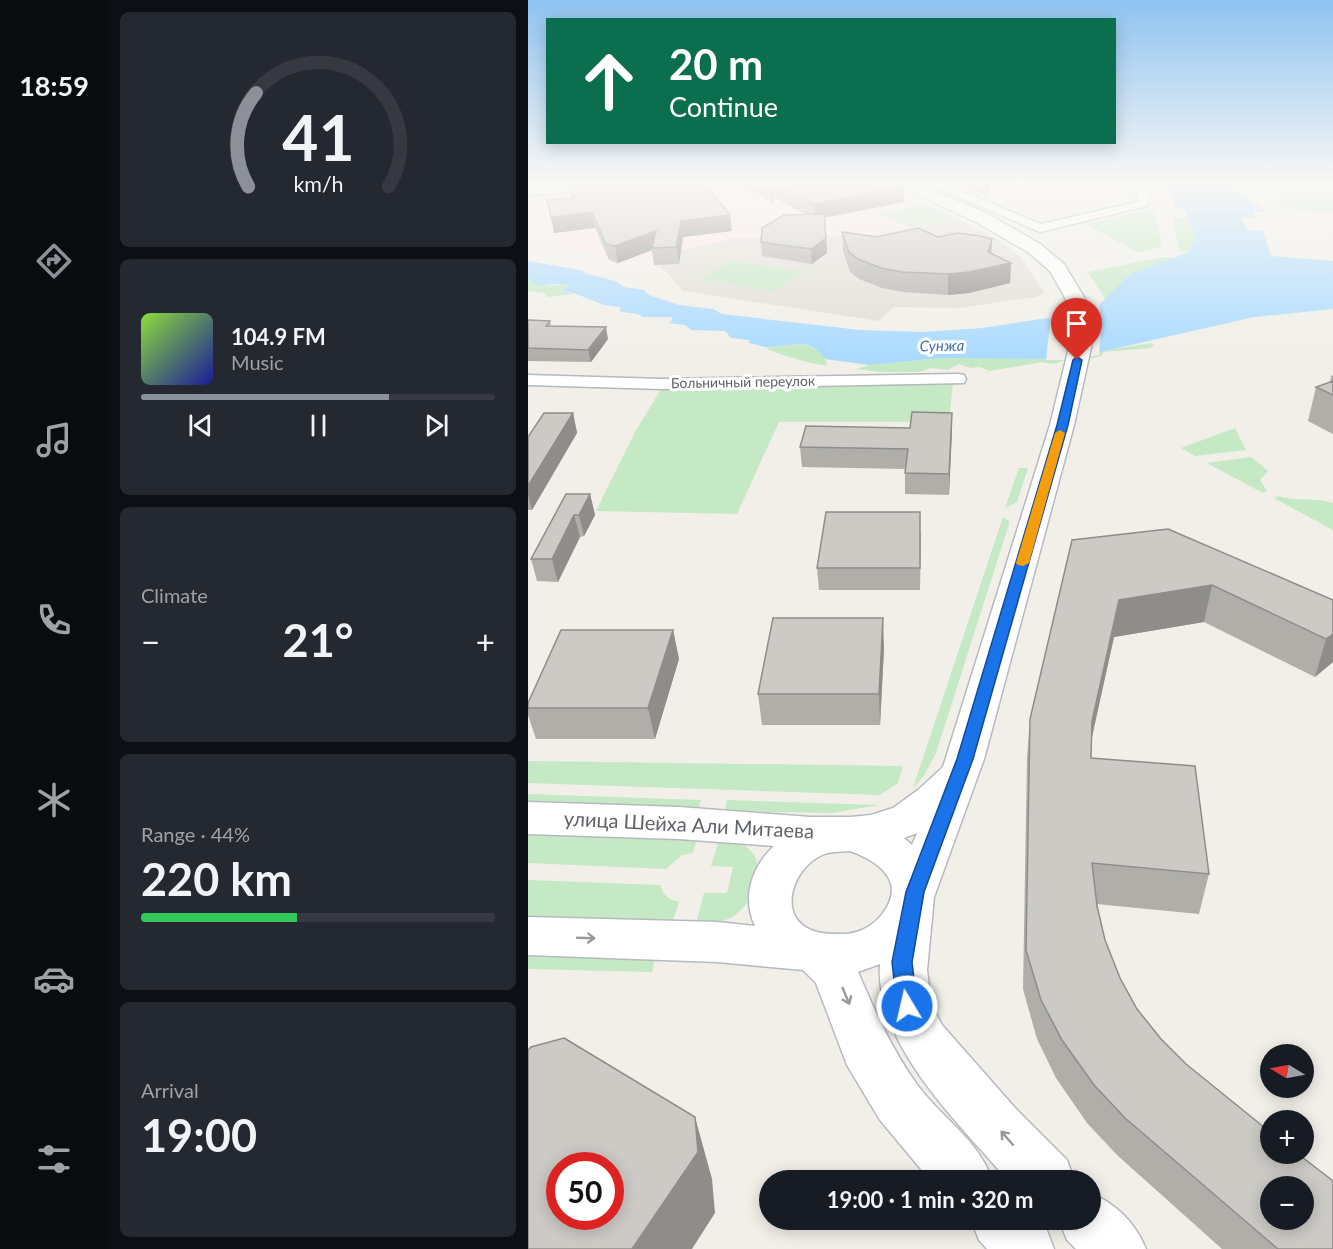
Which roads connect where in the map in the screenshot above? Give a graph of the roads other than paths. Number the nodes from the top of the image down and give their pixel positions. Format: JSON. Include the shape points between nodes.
{"nodes":[{"id":1,"x":1023,"y":242,"type":"edge"},
{"id":2,"x":958,"y":379,"type":"dead end"},
{"id":3,"x":528,"y":380,"type":"edge"},
{"id":4,"x":965,"y":759,"type":"junction"},
{"id":5,"x":528,"y":818,"type":"edge"},
{"id":6,"x":850,"y":835,"type":"junction"},
{"id":7,"x":913,"y":902,"type":"junction"},
{"id":8,"x":528,"y":936,"type":"edge"},
{"id":9,"x":811,"y":951,"type":"junction"},
{"id":10,"x":955,"y":1170,"type":"edge"},
{"id":11,"x":1037,"y":1170,"type":"edge"},
{"id":12,"x":1008,"y":1230,"type":"edge"},
{"id":13,"x":1097,"y":1230,"type":"edge"},
{"id":14,"x":1025,"y":1249,"type":"edge"},
{"id":15,"x":1117,"y":1249,"type":"edge"}],
"edges":[{"from":1,"to":4,"type":"main road","via":[[1048,260],[1072,292],[1078,304],[1081,343],[1062,425]]},
{"from":2,"to":3,"type":"street","name":"Больничный переулок","via":[[662,384]]},
{"from":4,"to":6,"type":"main road","via":[[943,792],[920,812],[890,827]]},
{"from":4,"to":7,"type":"main road"},
{"from":5,"to":6,"type":"main road","name":"улица Шейха Али Митаева","via":[[725,825]]},
{"from":6,"to":7,"type":"main road","via":[[870,838],[903,858],[912,873]]},
{"from":6,"to":9,"type":"main road","via":[[807,843],[777,869],[769,886],[768,904],[774,922],[797,946]]},
{"from":7,"to":9,"type":"main road","via":[[901,927],[868,950],[826,955]]},
{"from":11,"to":7,"type":"main road","one_way":true,"via":[[935,1055],[907,1006],[902,962]]},
{"from":8,"to":9,"type":"main road","one_way":true,"via":[[717,942]]},
{"from":9,"to":10,"type":"main road","one_way":true,"via":[[835,972],[866,1048],[898,1102]]},
{"from":12,"to":14,"type":"main road"},
{"from":13,"to":15,"type":"main road"}]}
